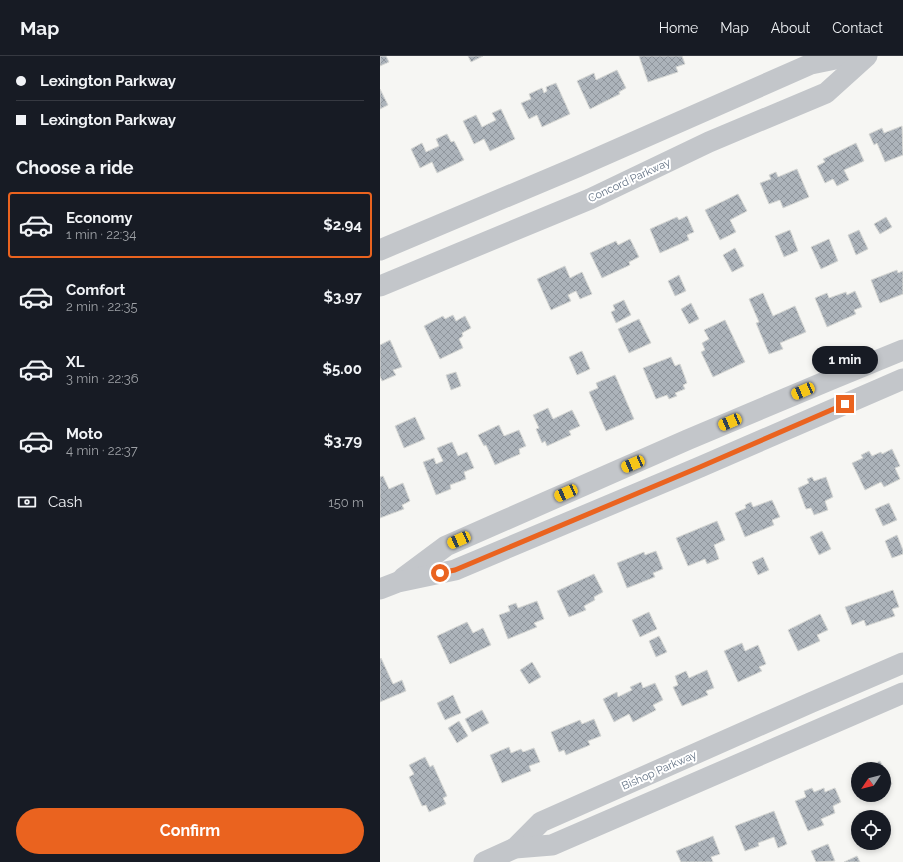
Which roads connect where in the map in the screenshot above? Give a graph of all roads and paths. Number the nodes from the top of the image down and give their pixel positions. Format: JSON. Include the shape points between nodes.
{"nodes":[{"id":1,"x":850,"y":56,"type":"edge"},
{"id":2,"x":867,"y":56,"type":"edge"},
{"id":3,"x":577,"y":167,"type":"junction"},
{"id":4,"x":590,"y":199,"type":"junction"},
{"id":5,"x":380,"y":250,"type":"edge"},
{"id":6,"x":380,"y":286,"type":"edge"},
{"id":7,"x":903,"y":350,"type":"edge"},
{"id":8,"x":903,"y":379,"type":"edge"},
{"id":9,"x":687,"y":440,"type":"junction"},
{"id":10,"x":700,"y":467,"type":"junction"},
{"id":11,"x":389,"y":586,"type":"edge"},
{"id":12,"x":903,"y":663,"type":"edge"},
{"id":13,"x":903,"y":693,"type":"edge"},
{"id":14,"x":810,"y":703,"type":"junction"},
{"id":15,"x":821,"y":728,"type":"junction"},
{"id":16,"x":515,"y":848,"type":"junction"},
{"id":17,"x":484,"y":862,"type":"edge"}],
"edges":[{"from":1,"to":3,"type":"street","via":[[811,64]]},
{"from":2,"to":4,"type":"street","name":"Concord Parkway","via":[[826,93],[709,142]]},
{"from":3,"to":4,"type":"street"},
{"from":3,"to":5,"type":"street"},
{"from":4,"to":6,"type":"street","name":"Concord Parkway"},
{"from":7,"to":9,"type":"street"},
{"from":8,"to":10,"type":"street"},
{"from":9,"to":10,"type":"street"},
{"from":9,"to":11,"type":"street","via":[[446,546]]},
{"from":10,"to":11,"type":"street","via":[[455,570]]},
{"from":12,"to":14,"type":"street","name":"Bishop Parkway"},
{"from":13,"to":15,"type":"street","name":"Bishop Parkway"},
{"from":14,"to":15,"type":"street"},
{"from":14,"to":16,"type":"street","name":"Bishop Parkway","via":[[542,822]]},
{"from":15,"to":16,"type":"street","name":"Bishop Parkway","via":[[552,845]]},
{"from":16,"to":17,"type":"street","name":"Bishop Parkway"}]}
